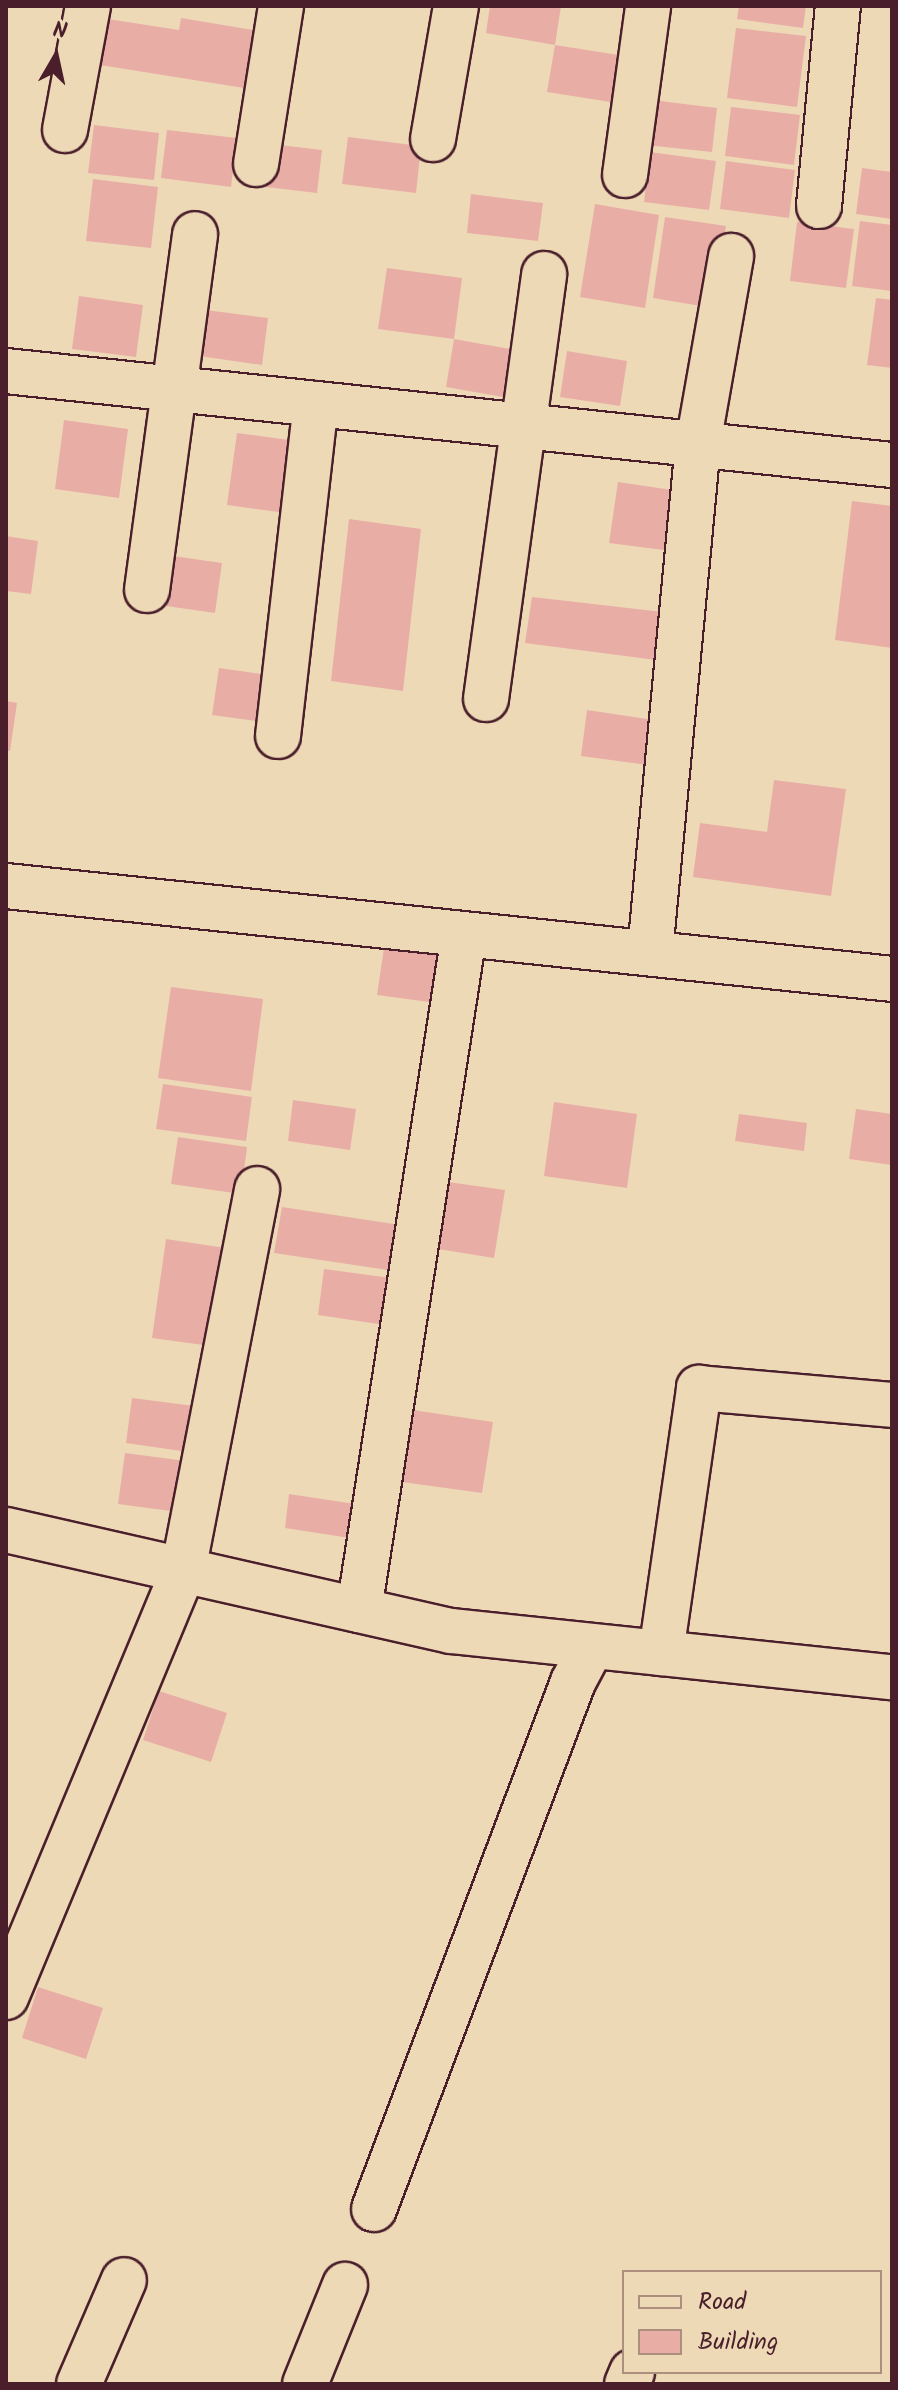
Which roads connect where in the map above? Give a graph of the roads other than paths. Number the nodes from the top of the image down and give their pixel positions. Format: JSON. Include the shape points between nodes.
{"nodes":[{"id":1,"x":88,"y":6,"type":"edge"},
{"id":2,"x":281,"y":6,"type":"edge"},
{"id":3,"x":456,"y":6,"type":"edge"},
{"id":4,"x":648,"y":6,"type":"edge"},
{"id":5,"x":838,"y":6,"type":"edge"},
{"id":6,"x":65,"y":130,"type":"dead end"},
{"id":7,"x":433,"y":139,"type":"dead end"},
{"id":8,"x":256,"y":164,"type":"dead end"},
{"id":9,"x":625,"y":175,"type":"dead end"},
{"id":10,"x":819,"y":206,"type":"dead end"},
{"id":11,"x":195,"y":234,"type":"dead end"},
{"id":12,"x":731,"y":256,"type":"dead end"},
{"id":13,"x":544,"y":274,"type":"dead end"},
{"id":14,"x":6,"y":371,"type":"edge"},
{"id":15,"x":174,"y":389,"type":"junction"},
{"id":16,"x":316,"y":404,"type":"junction"},
{"id":17,"x":523,"y":426,"type":"junction"},
{"id":18,"x":698,"y":444,"type":"junction"},
{"id":19,"x":892,"y":465,"type":"edge"},
{"id":20,"x":147,"y":590,"type":"dead end"},
{"id":21,"x":486,"y":699,"type":"dead end"},
{"id":22,"x":278,"y":736,"type":"dead end"},
{"id":23,"x":6,"y":886,"type":"edge"},
{"id":24,"x":464,"y":935,"type":"junction"},
{"id":25,"x":650,"y":952,"type":"junction"},
{"id":26,"x":892,"y":979,"type":"edge"},
{"id":27,"x":257,"y":1189,"type":"dead end"},
{"id":28,"x":892,"y":1405,"type":"edge"},
{"id":29,"x":6,"y":1530,"type":"edge"},
{"id":30,"x":183,"y":1571,"type":"junction"},
{"id":31,"x":359,"y":1610,"type":"junction"},
{"id":32,"x":592,"y":1647,"type":"junction"},
{"id":33,"x":661,"y":1653,"type":"junction"},
{"id":34,"x":892,"y":1677,"type":"edge"},
{"id":35,"x":25,"y":1902,"type":"edge"},
{"id":36,"x":6,"y":1997,"type":"edge"},
{"id":37,"x":374,"y":2209,"type":"dead end"},
{"id":38,"x":124,"y":2280,"type":"dead end"},
{"id":39,"x":345,"y":2285,"type":"dead end"},
{"id":40,"x":79,"y":2384,"type":"edge"},
{"id":41,"x":305,"y":2384,"type":"edge"}],
"edges":[{"from":1,"to":6,"type":"street"},
{"from":2,"to":8,"type":"street"},
{"from":3,"to":7,"type":"street"},
{"from":4,"to":9,"type":"street"},
{"from":5,"to":10,"type":"street"},
{"from":11,"to":15,"type":"street"},
{"from":12,"to":18,"type":"street"},
{"from":13,"to":17,"type":"street"},
{"from":14,"to":15,"type":"street"},
{"from":15,"to":16,"type":"street"},
{"from":15,"to":20,"type":"street"},
{"from":16,"to":17,"type":"street"},
{"from":16,"to":22,"type":"street"},
{"from":17,"to":18,"type":"street"},
{"from":17,"to":21,"type":"street"},
{"from":18,"to":19,"type":"street"},
{"from":18,"to":25,"type":"street"},
{"from":23,"to":24,"type":"street"},
{"from":24,"to":25,"type":"street"},
{"from":24,"to":31,"type":"street"},
{"from":25,"to":26,"type":"street"},
{"from":27,"to":30,"type":"street"},
{"from":28,"to":33,"type":"street","via":[[699,1388]]},
{"from":29,"to":30,"type":"street"},
{"from":30,"to":31,"type":"street"},
{"from":30,"to":35,"type":"street"},
{"from":31,"to":32,"type":"street","via":[[451,1631]]},
{"from":32,"to":33,"type":"street"},
{"from":32,"to":37,"type":"street","via":[[573,1682]]},
{"from":33,"to":34,"type":"street"},
{"from":35,"to":36,"type":"street"},
{"from":38,"to":40,"type":"street"},
{"from":39,"to":41,"type":"street"}]}
